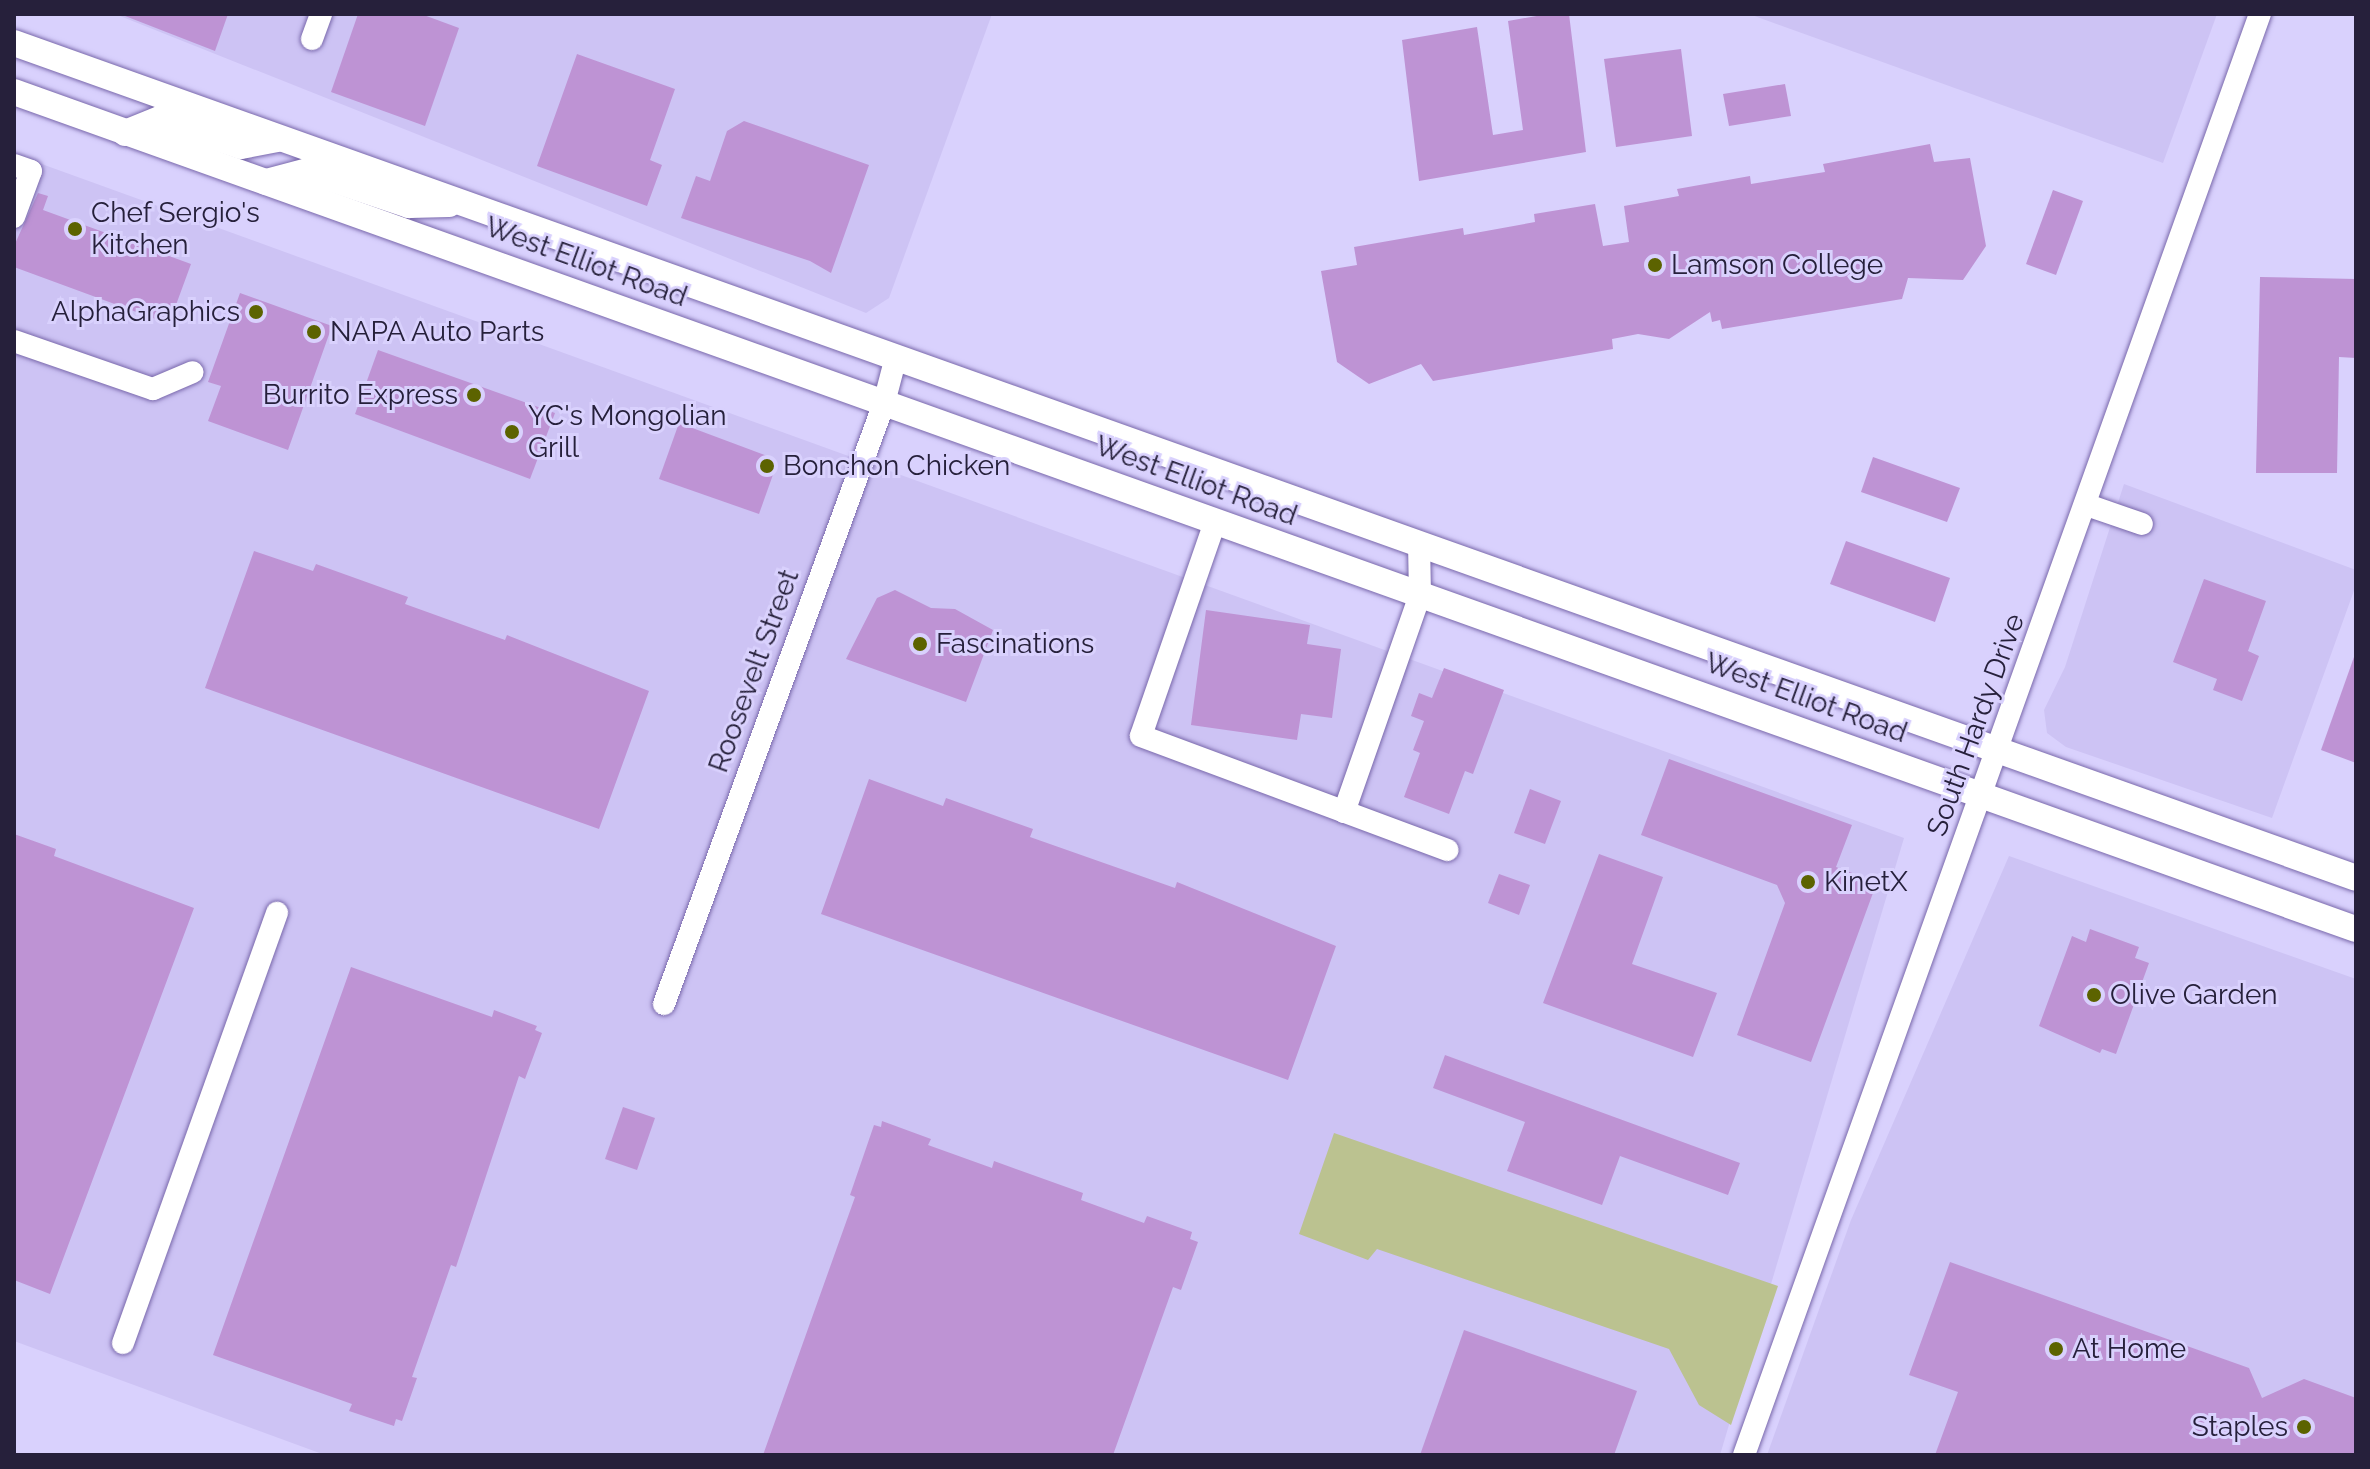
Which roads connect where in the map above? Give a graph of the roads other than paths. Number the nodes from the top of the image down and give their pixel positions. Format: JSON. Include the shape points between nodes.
{"nodes":[{"id":1,"x":321,"y":14,"type":"edge"},
{"id":2,"x":2260,"y":14,"type":"edge"},
{"id":3,"x":312,"y":39,"type":"dead end"},
{"id":4,"x":14,"y":43,"type":"edge"},
{"id":5,"x":14,"y":92,"type":"edge"},
{"id":6,"x":125,"y":133,"type":"junction"},
{"id":7,"x":279,"y":139,"type":"junction"},
{"id":8,"x":22,"y":168,"type":"edge"},
{"id":9,"x":266,"y":182,"type":"junction"},
{"id":10,"x":465,"y":204,"type":"junction"},
{"id":11,"x":14,"y":217,"type":"edge"},
{"id":12,"x":14,"y":341,"type":"edge"},
{"id":13,"x":896,"y":357,"type":"junction"},
{"id":14,"x":193,"y":372,"type":"dead end"},
{"id":15,"x":884,"y":403,"type":"junction"},
{"id":16,"x":2087,"y":505,"type":"junction"},
{"id":17,"x":1215,"y":522,"type":"junction"},
{"id":18,"x":2142,"y":524,"type":"dead end"},
{"id":19,"x":1419,"y":543,"type":"junction"},
{"id":20,"x":1420,"y":595,"type":"junction"},
{"id":21,"x":1999,"y":752,"type":"junction"},
{"id":22,"x":1983,"y":796,"type":"junction"},
{"id":23,"x":1344,"y":812,"type":"junction"},
{"id":24,"x":1447,"y":850,"type":"dead end"},
{"id":25,"x":2356,"y":878,"type":"edge"},
{"id":26,"x":277,"y":913,"type":"dead end"},
{"id":27,"x":2356,"y":929,"type":"edge"},
{"id":28,"x":664,"y":1004,"type":"dead end"},
{"id":29,"x":123,"y":1343,"type":"dead end"},
{"id":30,"x":1744,"y":1455,"type":"edge"}],
"edges":[{"from":1,"to":3,"type":"street"},
{"from":2,"to":16,"type":"street","name":"South Hardy Drive"},
{"from":4,"to":7,"type":"main road","name":"West Elliot Road"},
{"from":5,"to":6,"type":"main road","name":"West Elliot Road"},
{"from":6,"to":7,"type":"main road","via":[[160,119],[241,146]]},
{"from":6,"to":9,"type":"main road","name":"West Elliot Road"},
{"from":7,"to":10,"type":"main road","name":"West Elliot Road"},
{"from":8,"to":11,"type":"street"},
{"from":9,"to":10,"type":"main road","via":[[308,171],[409,205]]},
{"from":9,"to":15,"type":"main road","name":"West Elliot Road"},
{"from":10,"to":13,"type":"main road","name":"West Elliot Road"},
{"from":12,"to":14,"type":"street","via":[[153,389]]},
{"from":13,"to":15,"type":"street","name":"Roosevelt Street"},
{"from":13,"to":19,"type":"main road","name":"West Elliot Road"},
{"from":15,"to":17,"type":"main road","name":"West Elliot Road"},
{"from":15,"to":28,"type":"street","name":"Roosevelt Street"},
{"from":16,"to":18,"type":"street"},
{"from":16,"to":21,"type":"street","name":"South Hardy Drive"},
{"from":17,"to":20,"type":"main road","name":"West Elliot Road"},
{"from":17,"to":23,"type":"street","via":[[1141,736]]},
{"from":19,"to":20,"type":"street"},
{"from":19,"to":21,"type":"main road","name":"West Elliot Road"},
{"from":20,"to":22,"type":"main road","name":"West Elliot Road"},
{"from":20,"to":23,"type":"street"},
{"from":21,"to":22,"type":"street","name":"South Hardy Drive"},
{"from":21,"to":25,"type":"main road","name":"West Elliot Road"},
{"from":22,"to":27,"type":"main road","name":"West Elliot Road"},
{"from":22,"to":30,"type":"street","name":"South Hardy Drive"},
{"from":23,"to":24,"type":"street"},
{"from":26,"to":29,"type":"street"}]}
